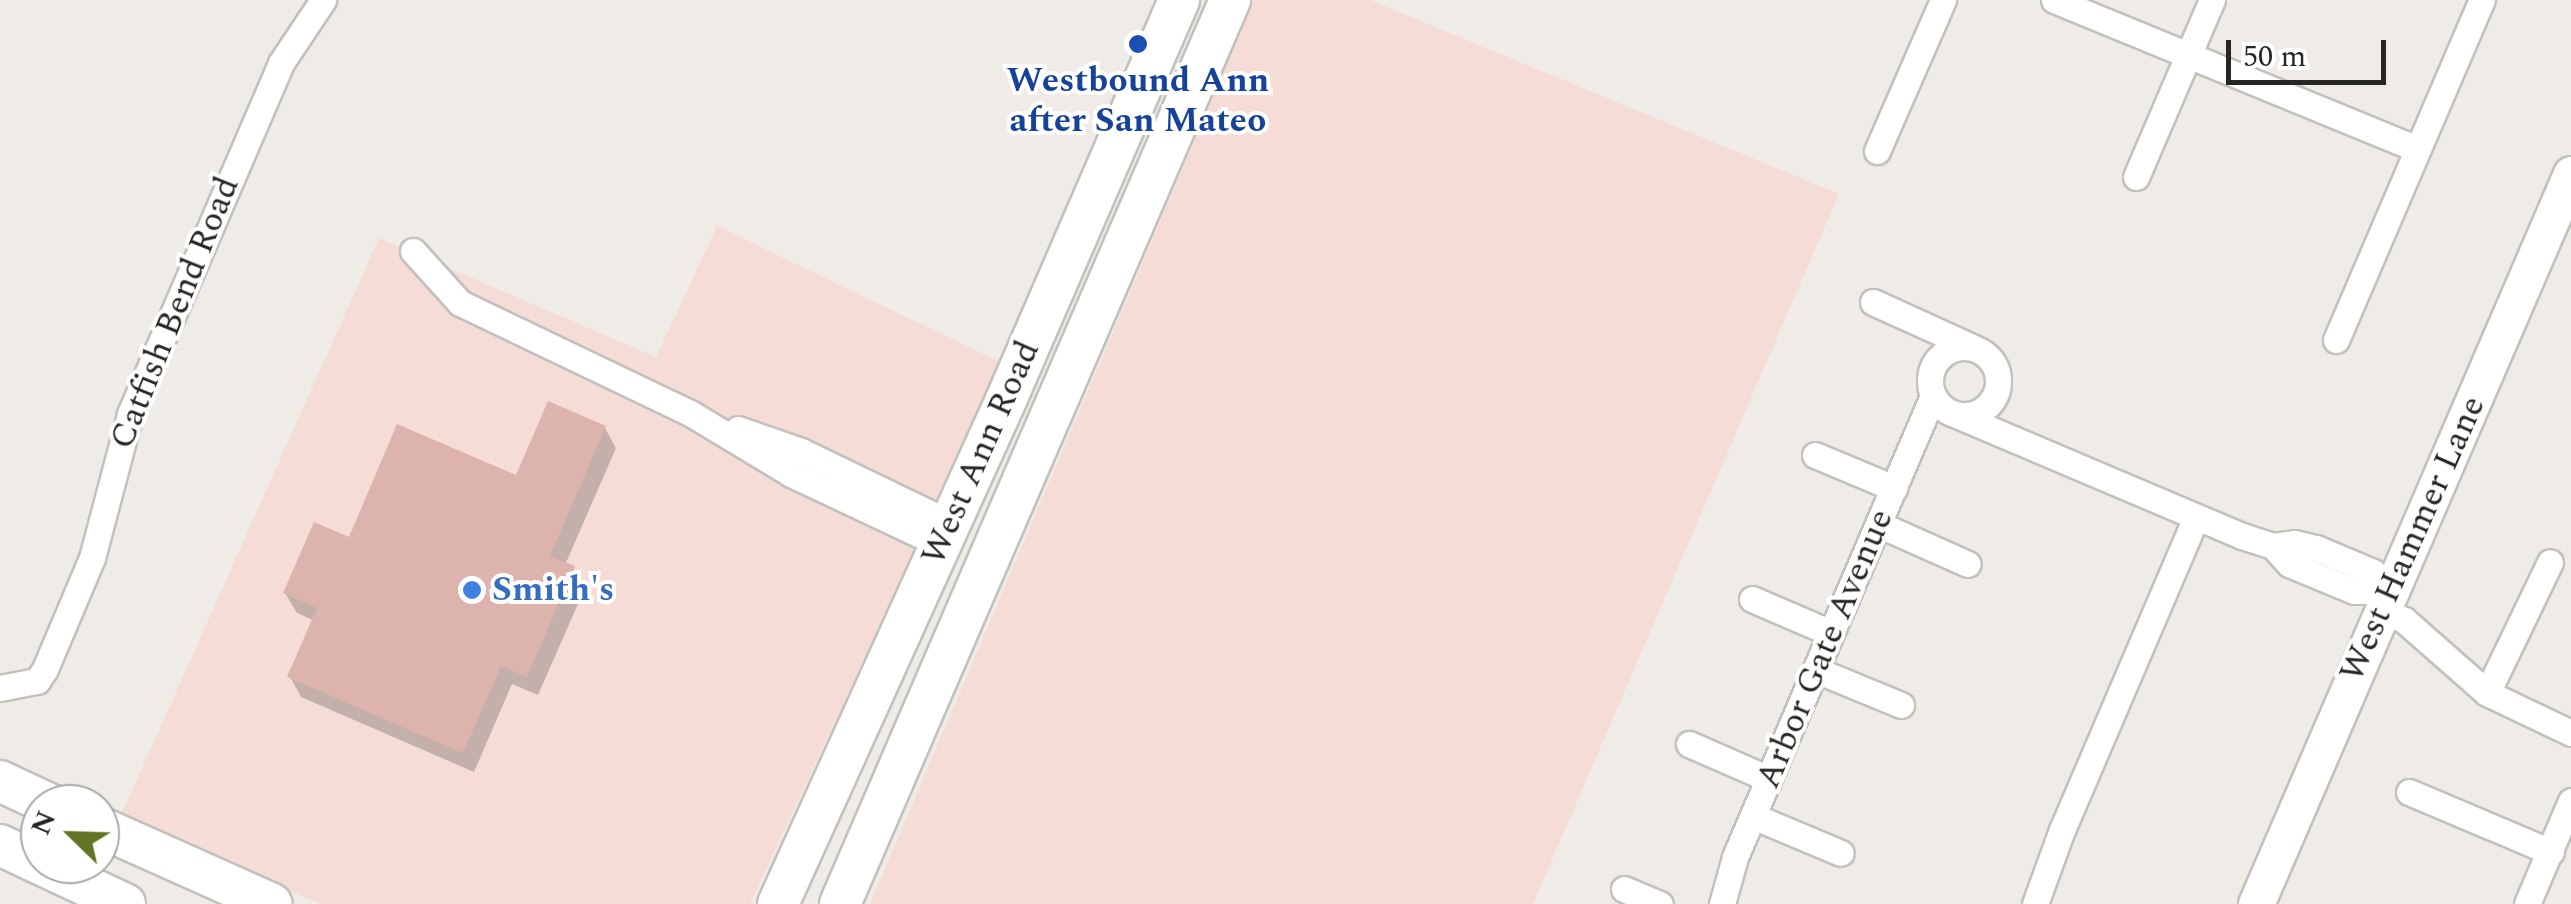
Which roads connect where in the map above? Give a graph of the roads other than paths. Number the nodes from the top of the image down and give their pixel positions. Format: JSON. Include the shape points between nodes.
{"nodes":[{"id":1,"x":322,"y":0,"type":"edge"},
{"id":2,"x":1179,"y":0,"type":"edge"},
{"id":3,"x":1230,"y":0,"type":"edge"},
{"id":4,"x":1942,"y":0,"type":"edge"},
{"id":5,"x":2054,"y":0,"type":"edge"},
{"id":6,"x":2212,"y":0,"type":"edge"},
{"id":7,"x":2482,"y":0,"type":"edge"},
{"id":8,"x":2188,"y":55,"type":"junction"},
{"id":9,"x":2418,"y":149,"type":"junction"},
{"id":10,"x":1877,"y":151,"type":"dead end"},
{"id":11,"x":2571,"y":174,"type":"edge"},
{"id":12,"x":2136,"y":176,"type":"dead end"},
{"id":13,"x":413,"y":252,"type":"dead end"},
{"id":14,"x":1873,"y":302,"type":"dead end"},
{"id":15,"x":2336,"y":340,"type":"dead end"},
{"id":16,"x":1976,"y":349,"type":"junction"},
{"id":17,"x":1006,"y":400,"type":"junction"},
{"id":18,"x":1942,"y":404,"type":"junction"},
{"id":19,"x":1815,"y":454,"type":"dead end"},
{"id":20,"x":1894,"y":488,"type":"junction"},
{"id":21,"x":2196,"y":518,"type":"junction"},
{"id":22,"x":1878,"y":524,"type":"junction"},
{"id":23,"x":945,"y":533,"type":"junction"},
{"id":24,"x":993,"y":550,"type":"junction"},
{"id":25,"x":2550,"y":562,"type":"dead end"},
{"id":26,"x":1968,"y":564,"type":"dead end"},
{"id":27,"x":1752,"y":599,"type":"dead end"},
{"id":28,"x":2386,"y":601,"type":"junction"},
{"id":29,"x":1831,"y":633,"type":"junction"},
{"id":30,"x":1816,"y":670,"type":"junction"},
{"id":31,"x":12,"y":687,"type":"edge"},
{"id":32,"x":2488,"y":693,"type":"junction"},
{"id":33,"x":926,"y":706,"type":"junction"},
{"id":34,"x":1901,"y":706,"type":"dead end"},
{"id":35,"x":2571,"y":733,"type":"edge"},
{"id":36,"x":1689,"y":744,"type":"dead end"},
{"id":37,"x":1769,"y":778,"type":"junction"},
{"id":38,"x":2409,"y":792,"type":"dead end"},
{"id":39,"x":2571,"y":801,"type":"edge"},
{"id":40,"x":1753,"y":816,"type":"junction"},
{"id":41,"x":120,"y":837,"type":"edge"},
{"id":42,"x":2550,"y":852,"type":"junction"},
{"id":43,"x":1841,"y":854,"type":"dead end"},
{"id":44,"x":82,"y":884,"type":"edge"},
{"id":45,"x":1624,"y":889,"type":"dead end"},
{"id":46,"x":114,"y":899,"type":"edge"},
{"id":47,"x":272,"y":904,"type":"edge"},
{"id":48,"x":778,"y":904,"type":"edge"},
{"id":49,"x":840,"y":904,"type":"edge"},
{"id":50,"x":1660,"y":904,"type":"edge"},
{"id":51,"x":1722,"y":904,"type":"edge"},
{"id":52,"x":2035,"y":904,"type":"edge"},
{"id":53,"x":2256,"y":904,"type":"edge"},
{"id":54,"x":2528,"y":904,"type":"edge"}],
"edges":[{"from":1,"to":31,"type":"street","name":"Catfish Bend Road","via":[[281,63],[125,427],[78,596],[45,669],[37,680]]},
{"from":2,"to":17,"type":"main road","name":"West Ann Road"},
{"from":3,"to":24,"type":"main road","name":"West Ann Road"},
{"from":4,"to":10,"type":"street"},
{"from":5,"to":8,"type":"street"},
{"from":6,"to":8,"type":"street"},
{"from":7,"to":9,"type":"street"},
{"from":8,"to":9,"type":"street"},
{"from":8,"to":12,"type":"street"},
{"from":9,"to":15,"type":"street"},
{"from":11,"to":28,"type":"street","name":"West Hammer Lane"},
{"from":13,"to":23,"type":"street","via":[[460,303],[690,413],[801,451]]},
{"from":14,"to":16,"type":"street"},
{"from":16,"to":18,"type":"street","via":[[1943,354],[1930,373]]},
{"from":16,"to":18,"type":"street","via":[[1998,376],[1993,399],[1974,413]]},
{"from":17,"to":23,"type":"main road","name":"West Ann Road"},
{"from":17,"to":24,"type":"main road","via":[[980,509]]},
{"from":18,"to":20,"type":"street","name":"Arbor Gate Avenue"},
{"from":18,"to":21,"type":"street"},
{"from":19,"to":20,"type":"street"},
{"from":20,"to":22,"type":"street","name":"Arbor Gate Avenue"},
{"from":21,"to":28,"type":"street","via":[[2273,546],[2290,564]]},
{"from":21,"to":52,"type":"street"},
{"from":22,"to":26,"type":"street"},
{"from":22,"to":29,"type":"street","name":"Arbor Gate Avenue"},
{"from":23,"to":33,"type":"main road","via":[[953,590]]},
{"from":23,"to":48,"type":"main road","name":"West Ann Road"},
{"from":24,"to":33,"type":"main road","name":"West Ann Road"},
{"from":25,"to":32,"type":"street"},
{"from":27,"to":29,"type":"street"},
{"from":28,"to":32,"type":"street"},
{"from":28,"to":53,"type":"street","name":"West Hammer Lane"},
{"from":29,"to":30,"type":"street","name":"Arbor Gate Avenue"},
{"from":30,"to":34,"type":"street"},
{"from":30,"to":37,"type":"street","name":"Arbor Gate Avenue"},
{"from":32,"to":35,"type":"street"},
{"from":33,"to":49,"type":"main road","name":"West Ann Road"},
{"from":36,"to":37,"type":"street"},
{"from":37,"to":40,"type":"street","name":"Arbor Gate Avenue"},
{"from":38,"to":42,"type":"street"},
{"from":39,"to":42,"type":"street"},
{"from":40,"to":43,"type":"street"},
{"from":40,"to":51,"type":"street","name":"Arbor Gate Avenue"},
{"from":41,"to":47,"type":"main road"},
{"from":42,"to":54,"type":"street"},
{"from":44,"to":46,"type":"main road"},
{"from":45,"to":50,"type":"street"}]}
